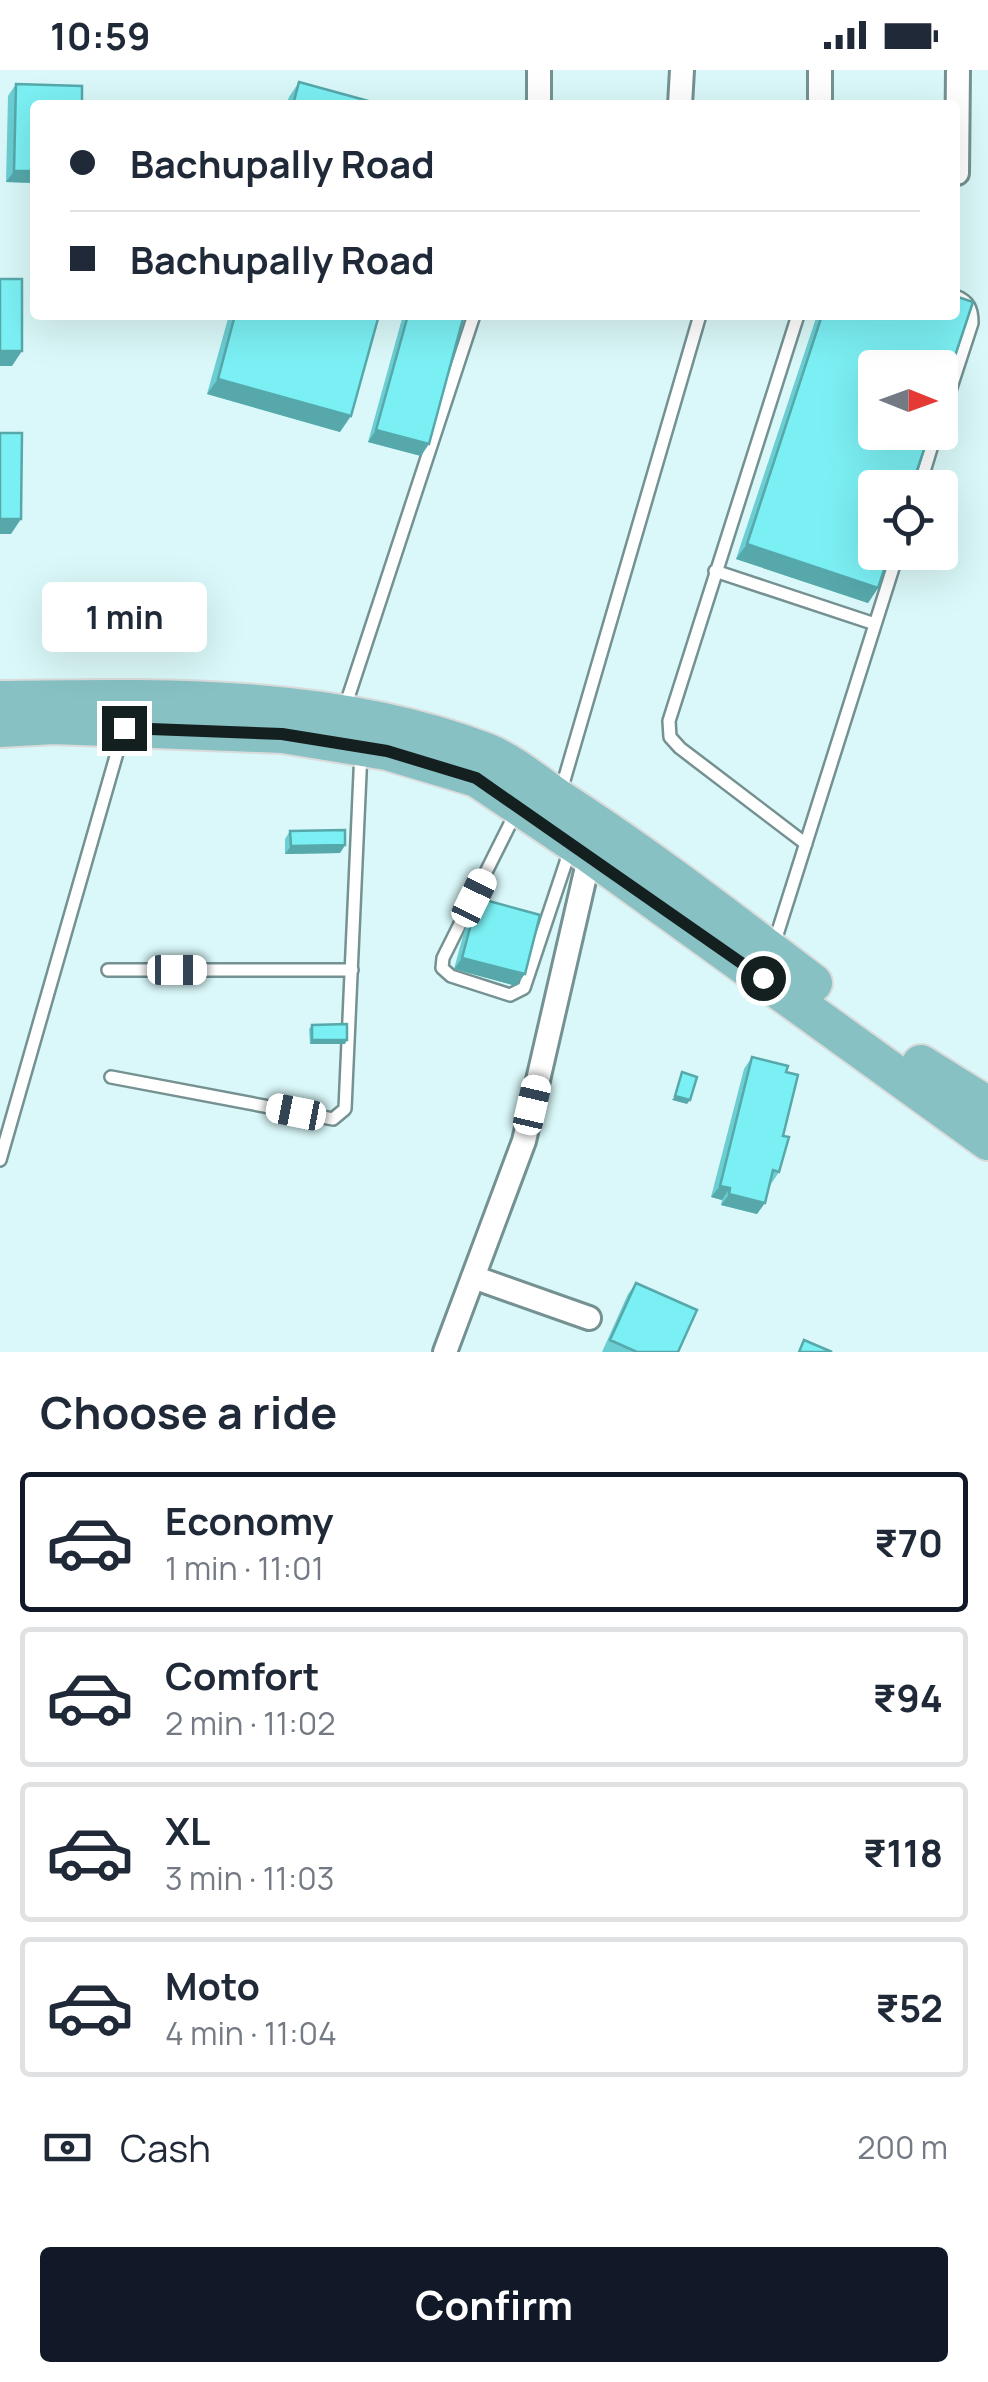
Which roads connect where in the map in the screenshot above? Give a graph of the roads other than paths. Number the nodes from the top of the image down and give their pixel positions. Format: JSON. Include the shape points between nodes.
{"nodes":[{"id":1,"x":539,"y":70,"type":"edge"},
{"id":2,"x":682,"y":70,"type":"edge"},
{"id":3,"x":820,"y":70,"type":"edge"},
{"id":4,"x":958,"y":70,"type":"edge"},
{"id":5,"x":539,"y":100,"type":"edge"},
{"id":6,"x":680,"y":100,"type":"edge"},
{"id":7,"x":820,"y":100,"type":"edge"},
{"id":8,"x":958,"y":100,"type":"edge"},
{"id":9,"x":960,"y":298,"type":"edge"},
{"id":10,"x":473,"y":320,"type":"edge"},
{"id":11,"x":699,"y":320,"type":"edge"},
{"id":12,"x":796,"y":320,"type":"edge"},
{"id":13,"x":958,"y":366,"type":"edge"},
{"id":14,"x":892,"y":570,"type":"edge"},
{"id":15,"x":716,"y":571,"type":"junction"},
{"id":16,"x":875,"y":624,"type":"junction"},
{"id":17,"x":0,"y":700,"type":"edge"},
{"id":18,"x":0,"y":728,"type":"edge"},
{"id":19,"x":124,"y":728,"type":"junction"},
{"id":20,"x":352,"y":731,"type":"junction"},
{"id":21,"x":558,"y":798,"type":"junction"},
{"id":22,"x":519,"y":806,"type":"junction"},
{"id":23,"x":806,"y":844,"type":"junction"},
{"id":24,"x":581,"y":848,"type":"junction"},
{"id":25,"x":771,"y":952,"type":"junction"},
{"id":26,"x":108,"y":970,"type":"dead end"},
{"id":27,"x":352,"y":970,"type":"junction"},
{"id":28,"x":112,"y":1076,"type":"dead end"},
{"id":29,"x":988,"y":1106,"type":"edge"},
{"id":30,"x":988,"y":1142,"type":"edge"},
{"id":31,"x":0,"y":1160,"type":"edge"},
{"id":32,"x":473,"y":1277,"type":"junction"},
{"id":33,"x":589,"y":1318,"type":"dead end"},
{"id":34,"x":445,"y":1352,"type":"edge"}],
"edges":[{"from":1,"to":5,"type":"street"},
{"from":2,"to":6,"type":"street"},
{"from":3,"to":7,"type":"street"},
{"from":4,"to":8,"type":"street"},
{"from":9,"to":13,"type":"lane","via":[[972,309],[972,324]]},
{"from":10,"to":20,"type":"lane"},
{"from":11,"to":21,"type":"lane"},
{"from":12,"to":15,"type":"lane"},
{"from":14,"to":16,"type":"lane"},
{"from":15,"to":16,"type":"lane"},
{"from":15,"to":23,"type":"lane","via":[[670,710],[670,736]]},
{"from":16,"to":23,"type":"lane"},
{"from":17,"to":20,"type":"main road","via":[[166,698],[270,706]]},
{"from":18,"to":19,"type":"main road"},
{"from":19,"to":20,"type":"main road"},
{"from":19,"to":31,"type":"lane"},
{"from":20,"to":21,"type":"main road","via":[[405,729],[489,753]]},
{"from":20,"to":22,"type":"main road","via":[[476,778]]},
{"from":20,"to":27,"type":"lane"},
{"from":21,"to":25,"type":"main road"},
{"from":22,"to":24,"type":"main road"},
{"from":22,"to":24,"type":"lane","via":[[443,958],[451,976],[510,995],[524,988]]},
{"from":23,"to":25,"type":"lane"},
{"from":24,"to":30,"type":"main road"},
{"from":24,"to":32,"type":"street","via":[[524,1141]]},
{"from":25,"to":29,"type":"main road","via":[[938,1077]]},
{"from":26,"to":27,"type":"lane"},
{"from":27,"to":28,"type":"lane","via":[[344,1110],[333,1119]]},
{"from":32,"to":33,"type":"street"},
{"from":32,"to":34,"type":"street"}]}
